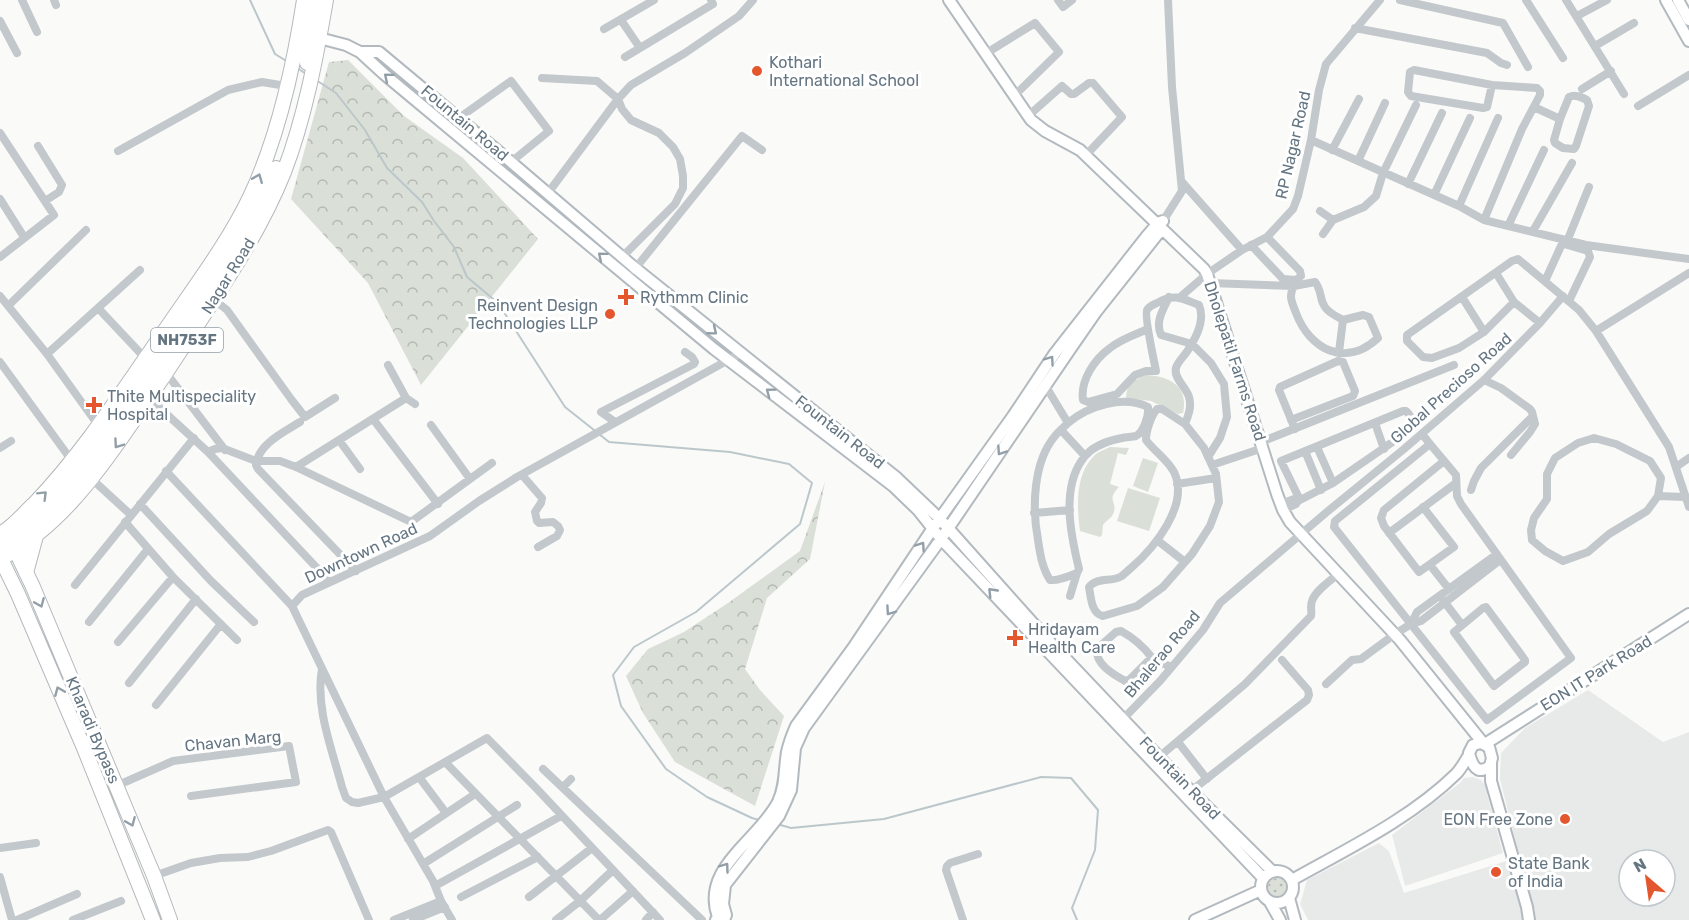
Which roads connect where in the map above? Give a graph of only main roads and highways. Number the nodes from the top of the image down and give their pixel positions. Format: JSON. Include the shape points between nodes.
{"nodes":[{"id":1,"x":304,"y":0,"type":"edge"},
{"id":2,"x":314,"y":0,"type":"edge"},
{"id":3,"x":326,"y":0,"type":"edge"},
{"id":4,"x":302,"y":14,"type":"junction"},
{"id":5,"x":314,"y":37,"type":"junction"},
{"id":6,"x":308,"y":74,"type":"junction"},
{"id":7,"x":36,"y":536,"type":"junction"},
{"id":8,"x":7,"y":543,"type":"edge"},
{"id":9,"x":0,"y":558,"type":"edge"},
{"id":10,"x":26,"y":573,"type":"junction"},
{"id":11,"x":153,"y":920,"type":"edge"},
{"id":12,"x":170,"y":920,"type":"edge"}],
"edges":[{"from":1,"to":4,"type":"highway","name":"Nagar Road","number":"NH753F"},
{"from":2,"to":5,"type":"highway"},
{"from":3,"to":5,"type":"highway"},
{"from":4,"to":5,"type":"highway"},
{"from":8,"to":4,"type":"highway","name":"Nagar Road","number":"NH753F","one_way":true,"via":[[11,526],[72,461],[233,229],[251,196],[277,125]]},
{"from":5,"to":6,"type":"highway"},
{"from":6,"to":7,"type":"highway","name":"Nagar Road","number":"NH753F","one_way":true,"via":[[298,131],[285,170],[252,240],[101,468]]},
{"from":6,"to":8,"type":"highway","via":[[278,164],[252,218],[91,458],[47,509]]},
{"from":7,"to":8,"type":"highway","name":"Nagar Road","number":"NH753F"},
{"from":7,"to":10,"type":"highway"},
{"from":8,"to":9,"type":"highway","name":"Nagar Road","number":"NH753F"},
{"from":8,"to":10,"type":"highway","name":"Kharadi Bypass"},
{"from":11,"to":9,"type":"highway","name":"Kharadi Bypass","one_way":true,"via":[[84,748]]},
{"from":10,"to":12,"type":"highway","name":"Kharadi Bypass","one_way":true}]}
